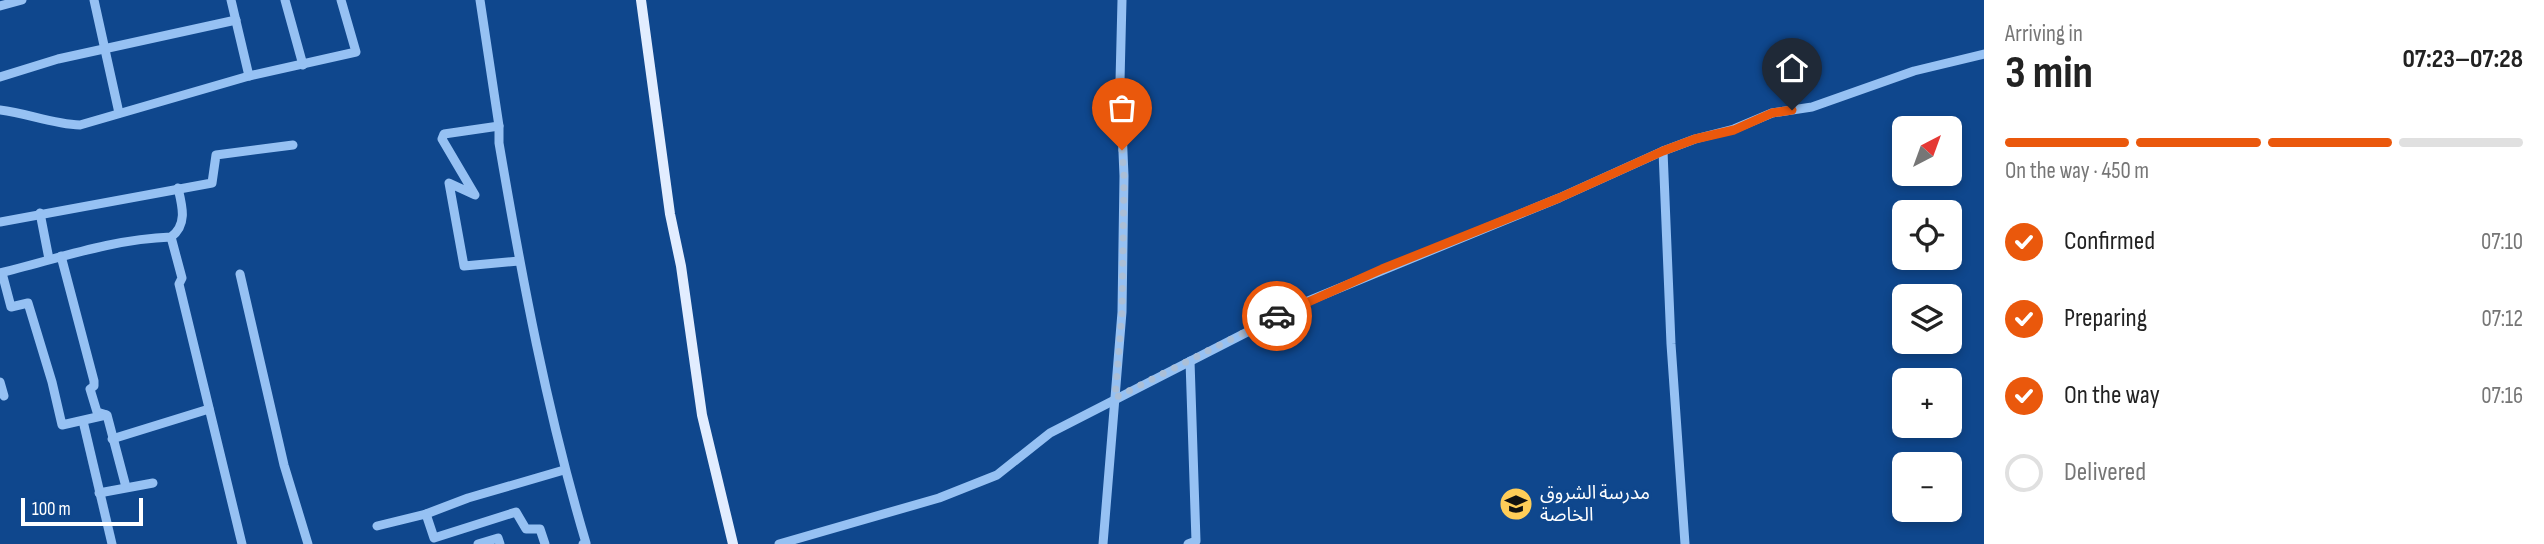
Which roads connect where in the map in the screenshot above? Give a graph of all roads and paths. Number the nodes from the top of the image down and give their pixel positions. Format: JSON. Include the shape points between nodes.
{"nodes":[{"id":1,"x":22,"y":0,"type":"edge"},
{"id":2,"x":94,"y":0,"type":"edge"},
{"id":3,"x":231,"y":0,"type":"edge"},
{"id":4,"x":285,"y":0,"type":"edge"},
{"id":5,"x":341,"y":0,"type":"edge"},
{"id":6,"x":480,"y":0,"type":"edge"},
{"id":7,"x":641,"y":0,"type":"edge"},
{"id":8,"x":1122,"y":0,"type":"edge"},
{"id":9,"x":0,"y":6,"type":"edge"},
{"id":10,"x":236,"y":20,"type":"junction"},
{"id":11,"x":105,"y":48,"type":"junction"},
{"id":12,"x":1984,"y":54,"type":"edge"},
{"id":13,"x":303,"y":65,"type":"junction"},
{"id":14,"x":249,"y":76,"type":"junction"},
{"id":15,"x":0,"y":77,"type":"edge"},
{"id":16,"x":0,"y":110,"type":"edge"},
{"id":17,"x":119,"y":113,"type":"junction"},
{"id":18,"x":499,"y":126,"type":"junction"},
{"id":19,"x":293,"y":145,"type":"dead end"},
{"id":20,"x":1663,"y":151,"type":"junction"},
{"id":21,"x":178,"y":188,"type":"junction"},
{"id":22,"x":40,"y":213,"type":"junction"},
{"id":23,"x":0,"y":222,"type":"edge"},
{"id":24,"x":171,"y":237,"type":"junction"},
{"id":25,"x":61,"y":256,"type":"junction"},
{"id":26,"x":49,"y":259,"type":"junction"},
{"id":27,"x":519,"y":261,"type":"junction"},
{"id":28,"x":1,"y":273,"type":"edge"},
{"id":29,"x":240,"y":274,"type":"dead end"},
{"id":30,"x":1190,"y":361,"type":"junction"},
{"id":31,"x":0,"y":382,"type":"edge"},
{"id":32,"x":4,"y":396,"type":"dead end"},
{"id":33,"x":1115,"y":398,"type":"junction"},
{"id":34,"x":209,"y":409,"type":"junction"},
{"id":35,"x":107,"y":415,"type":"junction"},
{"id":36,"x":83,"y":421,"type":"junction"},
{"id":37,"x":112,"y":439,"type":"junction"},
{"id":38,"x":564,"y":470,"type":"junction"},
{"id":39,"x":153,"y":483,"type":"dead end"},
{"id":40,"x":126,"y":487,"type":"junction"},
{"id":41,"x":99,"y":493,"type":"junction"},
{"id":42,"x":426,"y":514,"type":"junction"},
{"id":43,"x":377,"y":526,"type":"dead end"},
{"id":44,"x":112,"y":544,"type":"edge"},
{"id":45,"x":242,"y":544,"type":"edge"},
{"id":46,"x":308,"y":544,"type":"edge"},
{"id":47,"x":478,"y":544,"type":"edge"},
{"id":48,"x":500,"y":544,"type":"edge"},
{"id":49,"x":545,"y":544,"type":"edge"},
{"id":50,"x":583,"y":544,"type":"edge"},
{"id":51,"x":733,"y":544,"type":"edge"},
{"id":52,"x":779,"y":544,"type":"edge"},
{"id":53,"x":1103,"y":544,"type":"edge"},
{"id":54,"x":1188,"y":544,"type":"edge"},
{"id":55,"x":1685,"y":544,"type":"edge"}],
"edges":[{"from":1,"to":9,"type":"street"},
{"from":2,"to":11,"type":"street"},
{"from":3,"to":10,"type":"street"},
{"from":4,"to":13,"type":"street"},
{"from":5,"to":13,"type":"street","via":[[356,52]]},
{"from":6,"to":18,"type":"street"},
{"from":7,"to":51,"type":"main road","via":[[698,392]]},
{"from":8,"to":33,"type":"street","via":[[1122,313]]},
{"from":10,"to":11,"type":"street"},
{"from":10,"to":14,"type":"street"},
{"from":11,"to":15,"type":"street"},
{"from":11,"to":17,"type":"street"},
{"from":12,"to":20,"type":"street","via":[[1914,71],[1812,107],[1772,113],[1734,130]]},
{"from":13,"to":14,"type":"street"},
{"from":14,"to":17,"type":"street"},
{"from":16,"to":17,"type":"street","via":[[80,125]]},
{"from":18,"to":27,"type":"street"},
{"from":18,"to":27,"type":"street","via":[[444,134],[442,139],[475,195],[449,183],[464,266]]},
{"from":19,"to":21,"type":"street","via":[[216,155],[212,183]]},
{"from":20,"to":30,"type":"street","via":[[1308,301]]},
{"from":20,"to":55,"type":"street"},
{"from":21,"to":22,"type":"street"},
{"from":21,"to":24,"type":"street","via":[[183,219]]},
{"from":22,"to":23,"type":"street"},
{"from":22,"to":26,"type":"street"},
{"from":24,"to":25,"type":"street"},
{"from":24,"to":34,"type":"street"},
{"from":25,"to":26,"type":"street"},
{"from":25,"to":35,"type":"street","via":[[94,386],[90,389],[97,412]]},
{"from":26,"to":28,"type":"street"},
{"from":27,"to":38,"type":"street"},
{"from":28,"to":36,"type":"street","via":[[11,307],[28,303],[62,425]]},
{"from":29,"to":46,"type":"street","via":[[284,465]]},
{"from":30,"to":33,"type":"street"},
{"from":30,"to":54,"type":"street","via":[[1196,541]]},
{"from":31,"to":32,"type":"street"},
{"from":33,"to":52,"type":"street","via":[[1050,433],[996,475],[939,499]]},
{"from":33,"to":53,"type":"street"},
{"from":34,"to":37,"type":"street"},
{"from":34,"to":45,"type":"street"},
{"from":35,"to":36,"type":"street"},
{"from":35,"to":37,"type":"street"},
{"from":36,"to":41,"type":"street"},
{"from":37,"to":40,"type":"street"},
{"from":38,"to":42,"type":"street"},
{"from":38,"to":50,"type":"street"},
{"from":39,"to":40,"type":"street"},
{"from":40,"to":41,"type":"street"},
{"from":41,"to":44,"type":"street"},
{"from":42,"to":43,"type":"street"},
{"from":42,"to":49,"type":"street","via":[[434,538],[516,512],[526,529],[540,529]]},
{"from":47,"to":48,"type":"street","via":[[498,538]]}]}
